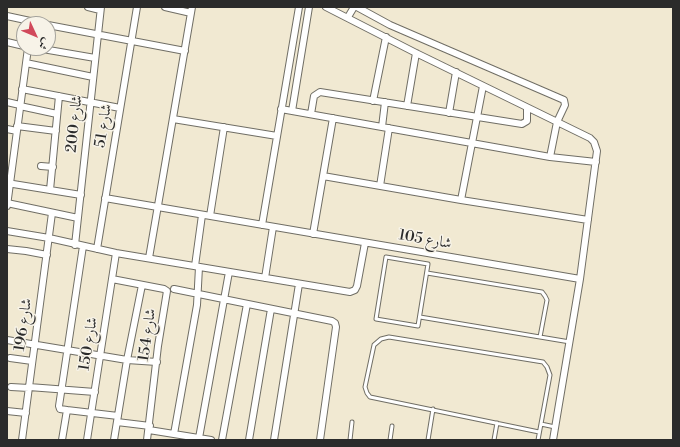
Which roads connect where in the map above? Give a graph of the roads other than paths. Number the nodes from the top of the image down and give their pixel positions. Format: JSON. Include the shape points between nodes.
{"nodes":[{"id":1,"x":88,"y":7,"type":"edge"},
{"id":2,"x":137,"y":7,"type":"edge"},
{"id":3,"x":166,"y":7,"type":"edge"},
{"id":4,"x":299,"y":7,"type":"edge"},
{"id":5,"x":309,"y":7,"type":"edge"},
{"id":6,"x":326,"y":7,"type":"edge"},
{"id":7,"x":354,"y":7,"type":"edge"},
{"id":8,"x":357,"y":7,"type":"edge"},
{"id":9,"x":100,"y":8,"type":"edge"},
{"id":10,"x":192,"y":10,"type":"edge"},
{"id":11,"x":348,"y":18,"type":"junction"},
{"id":12,"x":56,"y":26,"type":"edge"},
{"id":13,"x":98,"y":34,"type":"junction"},
{"id":14,"x":386,"y":37,"type":"junction"},
{"id":15,"x":131,"y":40,"type":"junction"},
{"id":16,"x":56,"y":51,"type":"edge"},
{"id":17,"x":185,"y":51,"type":"junction"},
{"id":18,"x":416,"y":53,"type":"junction"},
{"id":19,"x":27,"y":56,"type":"edge"},
{"id":20,"x":95,"y":58,"type":"junction"},
{"id":21,"x":26,"y":63,"type":"junction"},
{"id":22,"x":456,"y":72,"type":"junction"},
{"id":23,"x":93,"y":77,"type":"junction"},
{"id":24,"x":483,"y":86,"type":"junction"},
{"id":25,"x":22,"y":89,"type":"junction"},
{"id":26,"x":59,"y":96,"type":"junction"},
{"id":27,"x":373,"y":101,"type":"junction"},
{"id":28,"x":7,"y":102,"type":"edge"},
{"id":29,"x":90,"y":102,"type":"junction"},
{"id":30,"x":385,"y":102,"type":"junction"},
{"id":31,"x":20,"y":106,"type":"junction"},
{"id":32,"x":407,"y":106,"type":"junction"},
{"id":33,"x":120,"y":108,"type":"junction"},
{"id":34,"x":527,"y":108,"type":"junction"},
{"id":35,"x":281,"y":109,"type":"junction"},
{"id":36,"x":292,"y":111,"type":"junction"},
{"id":37,"x":449,"y":113,"type":"junction"},
{"id":38,"x":57,"y":114,"type":"junction"},
{"id":39,"x":311,"y":114,"type":"junction"},
{"id":40,"x":477,"y":117,"type":"junction"},
{"id":41,"x":333,"y":118,"type":"junction"},
{"id":42,"x":173,"y":119,"type":"junction"},
{"id":43,"x":557,"y":122,"type":"junction"},
{"id":44,"x":224,"y":127,"type":"junction"},
{"id":45,"x":382,"y":127,"type":"junction"},
{"id":46,"x":17,"y":128,"type":"junction"},
{"id":47,"x":389,"y":128,"type":"junction"},
{"id":48,"x":7,"y":130,"type":"edge"},
{"id":49,"x":56,"y":131,"type":"junction"},
{"id":50,"x":277,"y":136,"type":"junction"},
{"id":51,"x":472,"y":143,"type":"junction"},
{"id":52,"x":550,"y":157,"type":"junction"},
{"id":53,"x":596,"y":162,"type":"junction"},
{"id":54,"x":41,"y":166,"type":"dead end"},
{"id":55,"x":9,"y":167,"type":"edge"},
{"id":56,"x":52,"y":167,"type":"junction"},
{"id":57,"x":323,"y":176,"type":"junction"},
{"id":58,"x":8,"y":184,"type":"edge"},
{"id":59,"x":380,"y":186,"type":"junction"},
{"id":60,"x":50,"y":190,"type":"junction"},
{"id":61,"x":81,"y":195,"type":"junction"},
{"id":62,"x":106,"y":198,"type":"junction"},
{"id":63,"x":461,"y":200,"type":"junction"},
{"id":64,"x":7,"y":204,"type":"edge"},
{"id":65,"x":158,"y":207,"type":"junction"},
{"id":66,"x":52,"y":213,"type":"junction"},
{"id":67,"x":202,"y":215,"type":"junction"},
{"id":68,"x":210,"y":216,"type":"junction"},
{"id":69,"x":78,"y":218,"type":"junction"},
{"id":70,"x":588,"y":220,"type":"junction"},
{"id":71,"x":262,"y":225,"type":"junction"},
{"id":72,"x":273,"y":227,"type":"junction"},
{"id":73,"x":7,"y":231,"type":"edge"},
{"id":74,"x":313,"y":234,"type":"junction"},
{"id":75,"x":49,"y":238,"type":"junction"},
{"id":76,"x":365,"y":243,"type":"junction"},
{"id":77,"x":75,"y":244,"type":"junction"},
{"id":78,"x":83,"y":246,"type":"junction"},
{"id":79,"x":7,"y":249,"type":"edge"},
{"id":80,"x":97,"y":249,"type":"junction"},
{"id":81,"x":116,"y":253,"type":"junction"},
{"id":82,"x":47,"y":255,"type":"junction"},
{"id":83,"x":149,"y":258,"type":"junction"},
{"id":84,"x":197,"y":267,"type":"junction"},
{"id":85,"x":229,"y":272,"type":"junction"},
{"id":86,"x":427,"y":273,"type":"junction"},
{"id":87,"x":265,"y":278,"type":"junction"},
{"id":88,"x":112,"y":279,"type":"junction"},
{"id":89,"x":580,"y":279,"type":"junction"},
{"id":90,"x":142,"y":284,"type":"junction"},
{"id":91,"x":299,"y":284,"type":"junction"},
{"id":92,"x":174,"y":289,"type":"dead end"},
{"id":93,"x":196,"y":294,"type":"junction"},
{"id":94,"x":224,"y":300,"type":"junction"},
{"id":95,"x":247,"y":304,"type":"junction"},
{"id":96,"x":271,"y":309,"type":"junction"},
{"id":97,"x":294,"y":314,"type":"junction"},
{"id":98,"x":420,"y":317,"type":"junction"},
{"id":99,"x":540,"y":337,"type":"junction"},
{"id":100,"x":7,"y":340,"type":"edge"},
{"id":101,"x":570,"y":342,"type":"junction"},
{"id":102,"x":34,"y":344,"type":"junction"},
{"id":103,"x":67,"y":349,"type":"junction"},
{"id":104,"x":100,"y":355,"type":"junction"},
{"id":105,"x":10,"y":358,"type":"dead end"},
{"id":106,"x":127,"y":360,"type":"junction"},
{"id":107,"x":32,"y":361,"type":"junction"},
{"id":108,"x":157,"y":362,"type":"junction"},
{"id":109,"x":11,"y":386,"type":"dead end"},
{"id":110,"x":29,"y":388,"type":"junction"},
{"id":111,"x":62,"y":389,"type":"junction"},
{"id":112,"x":95,"y":392,"type":"junction"},
{"id":113,"x":433,"y":409,"type":"junction"},
{"id":114,"x":67,"y":410,"type":"junction"},
{"id":115,"x":7,"y":411,"type":"edge"},
{"id":116,"x":26,"y":413,"type":"junction"},
{"id":117,"x":91,"y":413,"type":"junction"},
{"id":118,"x":117,"y":419,"type":"junction"},
{"id":119,"x":352,"y":422,"type":"dead end"},
{"id":120,"x":498,"y":423,"type":"junction"},
{"id":121,"x":541,"y":424,"type":"junction"},
{"id":122,"x":392,"y":426,"type":"dead end"},
{"id":123,"x":556,"y":426,"type":"junction"},
{"id":124,"x":150,"y":428,"type":"junction"},
{"id":125,"x":539,"y":432,"type":"junction"},
{"id":126,"x":174,"y":434,"type":"junction"},
{"id":127,"x":199,"y":438,"type":"junction"},
{"id":128,"x":22,"y":440,"type":"edge"},
{"id":129,"x":62,"y":440,"type":"edge"},
{"id":130,"x":87,"y":440,"type":"edge"},
{"id":131,"x":114,"y":440,"type":"edge"},
{"id":132,"x":148,"y":440,"type":"edge"},
{"id":133,"x":211,"y":440,"type":"edge"},
{"id":134,"x":222,"y":440,"type":"edge"},
{"id":135,"x":249,"y":440,"type":"edge"},
{"id":136,"x":274,"y":440,"type":"edge"},
{"id":137,"x":320,"y":440,"type":"edge"},
{"id":138,"x":350,"y":440,"type":"edge"},
{"id":139,"x":390,"y":440,"type":"edge"},
{"id":140,"x":428,"y":440,"type":"edge"},
{"id":141,"x":494,"y":440,"type":"edge"},
{"id":142,"x":538,"y":440,"type":"edge"},
{"id":143,"x":553,"y":440,"type":"edge"}],
"edges":[{"from":1,"to":9,"type":"street"},
{"from":2,"to":15,"type":"street","name":"شارع 51"},
{"from":3,"to":10,"type":"street"},
{"from":4,"to":35,"type":"street"},
{"from":5,"to":36,"type":"street"},
{"from":6,"to":11,"type":"street"},
{"from":7,"to":11,"type":"street"},
{"from":8,"to":43,"type":"street","via":[[390,25],[564,100],[565,104]]},
{"from":9,"to":13,"type":"street","name":"شارع 200"},
{"from":10,"to":17,"type":"street"},
{"from":11,"to":14,"type":"street"},
{"from":12,"to":13,"type":"street"},
{"from":13,"to":15,"type":"street"},
{"from":13,"to":20,"type":"street","name":"شارع 200"},
{"from":14,"to":18,"type":"street"},
{"from":14,"to":27,"type":"street"},
{"from":15,"to":17,"type":"street"},
{"from":15,"to":33,"type":"street","name":"شارع 51"},
{"from":16,"to":20,"type":"street"},
{"from":17,"to":42,"type":"street"},
{"from":18,"to":22,"type":"street"},
{"from":18,"to":32,"type":"street"},
{"from":19,"to":21,"type":"street"},
{"from":20,"to":23,"type":"street","name":"شارع 200"},
{"from":21,"to":23,"type":"street"},
{"from":21,"to":25,"type":"street"},
{"from":22,"to":24,"type":"street"},
{"from":22,"to":37,"type":"street"},
{"from":23,"to":29,"type":"street","name":"شارع 200"},
{"from":24,"to":34,"type":"street"},
{"from":24,"to":40,"type":"street"},
{"from":25,"to":26,"type":"street"},
{"from":25,"to":31,"type":"street"},
{"from":26,"to":29,"type":"street"},
{"from":26,"to":38,"type":"street"},
{"from":27,"to":30,"type":"street"},
{"from":27,"to":39,"type":"street","via":[[320,92],[314,96]]},
{"from":28,"to":31,"type":"street"},
{"from":29,"to":33,"type":"street"},
{"from":29,"to":61,"type":"street","name":"شارع 200"},
{"from":30,"to":32,"type":"street"},
{"from":30,"to":45,"type":"street"},
{"from":31,"to":38,"type":"street"},
{"from":31,"to":46,"type":"street"},
{"from":32,"to":37,"type":"street"},
{"from":33,"to":62,"type":"street","name":"شارع 51"},
{"from":34,"to":40,"type":"street","via":[[527,121],[522,124]]},
{"from":34,"to":43,"type":"street"},
{"from":35,"to":36,"type":"street"},
{"from":35,"to":50,"type":"street"},
{"from":36,"to":39,"type":"street"},
{"from":37,"to":40,"type":"street"},
{"from":38,"to":49,"type":"street"},
{"from":39,"to":41,"type":"street"},
{"from":40,"to":51,"type":"street"},
{"from":41,"to":45,"type":"street"},
{"from":41,"to":57,"type":"street"},
{"from":42,"to":44,"type":"street"},
{"from":42,"to":65,"type":"street"},
{"from":43,"to":52,"type":"street"},
{"from":43,"to":53,"type":"street","via":[[594,142],[597,148]]},
{"from":44,"to":50,"type":"street"},
{"from":44,"to":68,"type":"street"},
{"from":45,"to":47,"type":"street"},
{"from":46,"to":48,"type":"street"},
{"from":46,"to":49,"type":"street"},
{"from":46,"to":55,"type":"street"},
{"from":47,"to":51,"type":"street"},
{"from":47,"to":59,"type":"street"},
{"from":49,"to":56,"type":"street"},
{"from":50,"to":71,"type":"street"},
{"from":51,"to":52,"type":"street"},
{"from":51,"to":63,"type":"street"},
{"from":52,"to":53,"type":"street"},
{"from":53,"to":70,"type":"street"},
{"from":54,"to":56,"type":"street"},
{"from":55,"to":58,"type":"street"},
{"from":56,"to":60,"type":"street"},
{"from":57,"to":59,"type":"street"},
{"from":57,"to":74,"type":"street"},
{"from":58,"to":60,"type":"street"},
{"from":58,"to":64,"type":"street"},
{"from":59,"to":63,"type":"street"},
{"from":60,"to":61,"type":"street"},
{"from":61,"to":69,"type":"street","name":"شارع 200"},
{"from":62,"to":65,"type":"street","name":"شارع 105"},
{"from":62,"to":80,"type":"street","name":"شارع 51"},
{"from":63,"to":70,"type":"street"},
{"from":64,"to":66,"type":"street"},
{"from":65,"to":67,"type":"street","name":"شارع 105"},
{"from":65,"to":83,"type":"street"},
{"from":66,"to":69,"type":"street"},
{"from":66,"to":75,"type":"street","name":"شارع 196"},
{"from":67,"to":68,"type":"street","name":"شارع 105"},
{"from":67,"to":84,"type":"street"},
{"from":68,"to":71,"type":"street","name":"شارع 105"},
{"from":69,"to":77,"type":"street","name":"شارع 200"},
{"from":70,"to":89,"type":"street"},
{"from":71,"to":72,"type":"street","name":"شارع 105"},
{"from":72,"to":74,"type":"street","name":"شارع 105"},
{"from":72,"to":87,"type":"street"},
{"from":73,"to":75,"type":"street"},
{"from":74,"to":76,"type":"street","name":"شارع 105"},
{"from":75,"to":77,"type":"street"},
{"from":75,"to":82,"type":"street","name":"شارع 196"},
{"from":76,"to":89,"type":"street","name":"شارع 105"},
{"from":76,"to":91,"type":"street","via":[[357,286],[353,292]]},
{"from":77,"to":78,"type":"street"},
{"from":78,"to":80,"type":"street"},
{"from":78,"to":103,"type":"street"},
{"from":79,"to":82,"type":"street"},
{"from":80,"to":81,"type":"street"},
{"from":81,"to":83,"type":"street"},
{"from":81,"to":88,"type":"street","name":"شارع 150"},
{"from":82,"to":102,"type":"street","name":"شارع 196"},
{"from":83,"to":84,"type":"street"},
{"from":84,"to":85,"type":"street"},
{"from":84,"to":93,"type":"street"},
{"from":85,"to":87,"type":"street"},
{"from":85,"to":94,"type":"street"},
{"from":86,"to":98,"type":"lane"},
{"from":86,"to":98,"type":"lane","via":[[427,263],[386,258],[375,317],[378,320],[417,326]]},
{"from":86,"to":99,"type":"lane","via":[[542,292],[547,300]]},
{"from":87,"to":91,"type":"street"},
{"from":88,"to":90,"type":"street","name":"شارع 154"},
{"from":88,"to":104,"type":"street","name":"شارع 150"},
{"from":89,"to":101,"type":"street"},
{"from":90,"to":106,"type":"street"},
{"from":90,"to":108,"type":"street","name":"شارع 154","via":[[167,291]]},
{"from":91,"to":97,"type":"street"},
{"from":92,"to":93,"type":"street"},
{"from":93,"to":94,"type":"street"},
{"from":93,"to":126,"type":"street","via":[[197,305]]},
{"from":94,"to":95,"type":"street"},
{"from":94,"to":127,"type":"street"},
{"from":95,"to":96,"type":"street"},
{"from":95,"to":134,"type":"street"},
{"from":96,"to":97,"type":"street"},
{"from":96,"to":135,"type":"street"},
{"from":97,"to":136,"type":"street"},
{"from":97,"to":137,"type":"street","via":[[332,321],[336,327]]},
{"from":98,"to":99,"type":"lane"},
{"from":99,"to":101,"type":"lane"},
{"from":100,"to":102,"type":"street"},
{"from":101,"to":123,"type":"street"},
{"from":102,"to":103,"type":"street"},
{"from":102,"to":107,"type":"street","name":"شارع 196"},
{"from":103,"to":104,"type":"street"},
{"from":103,"to":111,"type":"street"},
{"from":104,"to":106,"type":"street"},
{"from":104,"to":112,"type":"street","name":"شارع 150"},
{"from":105,"to":107,"type":"street"},
{"from":106,"to":108,"type":"street"},
{"from":106,"to":118,"type":"street"},
{"from":107,"to":110,"type":"street","name":"شارع 196"},
{"from":108,"to":124,"type":"street","name":"شارع 154"},
{"from":109,"to":110,"type":"street"},
{"from":110,"to":111,"type":"street"},
{"from":110,"to":116,"type":"street","name":"شارع 196"},
{"from":111,"to":112,"type":"street"},
{"from":111,"to":114,"type":"street","via":[[59,406],[60,409]]},
{"from":112,"to":117,"type":"street","name":"شارع 150"},
{"from":113,"to":120,"type":"lane"},
{"from":113,"to":121,"type":"lane","via":[[370,397],[366,393],[372,348],[379,340],[389,337],[543,362],[550,375]]},
{"from":113,"to":140,"type":"lane"},
{"from":114,"to":117,"type":"street"},
{"from":114,"to":129,"type":"street"},
{"from":115,"to":116,"type":"street"},
{"from":116,"to":128,"type":"street","name":"شارع 196"},
{"from":117,"to":118,"type":"street"},
{"from":117,"to":130,"type":"street","name":"شارع 150"},
{"from":118,"to":124,"type":"street"},
{"from":118,"to":131,"type":"street"},
{"from":119,"to":138,"type":"lane"},
{"from":120,"to":125,"type":"lane"},
{"from":120,"to":141,"type":"lane"},
{"from":121,"to":123,"type":"lane"},
{"from":121,"to":125,"type":"lane"},
{"from":122,"to":139,"type":"lane"},
{"from":123,"to":143,"type":"street"},
{"from":124,"to":126,"type":"street"},
{"from":124,"to":132,"type":"street","name":"شارع 154"},
{"from":125,"to":142,"type":"lane"},
{"from":126,"to":127,"type":"street"},
{"from":127,"to":133,"type":"street"}]}
